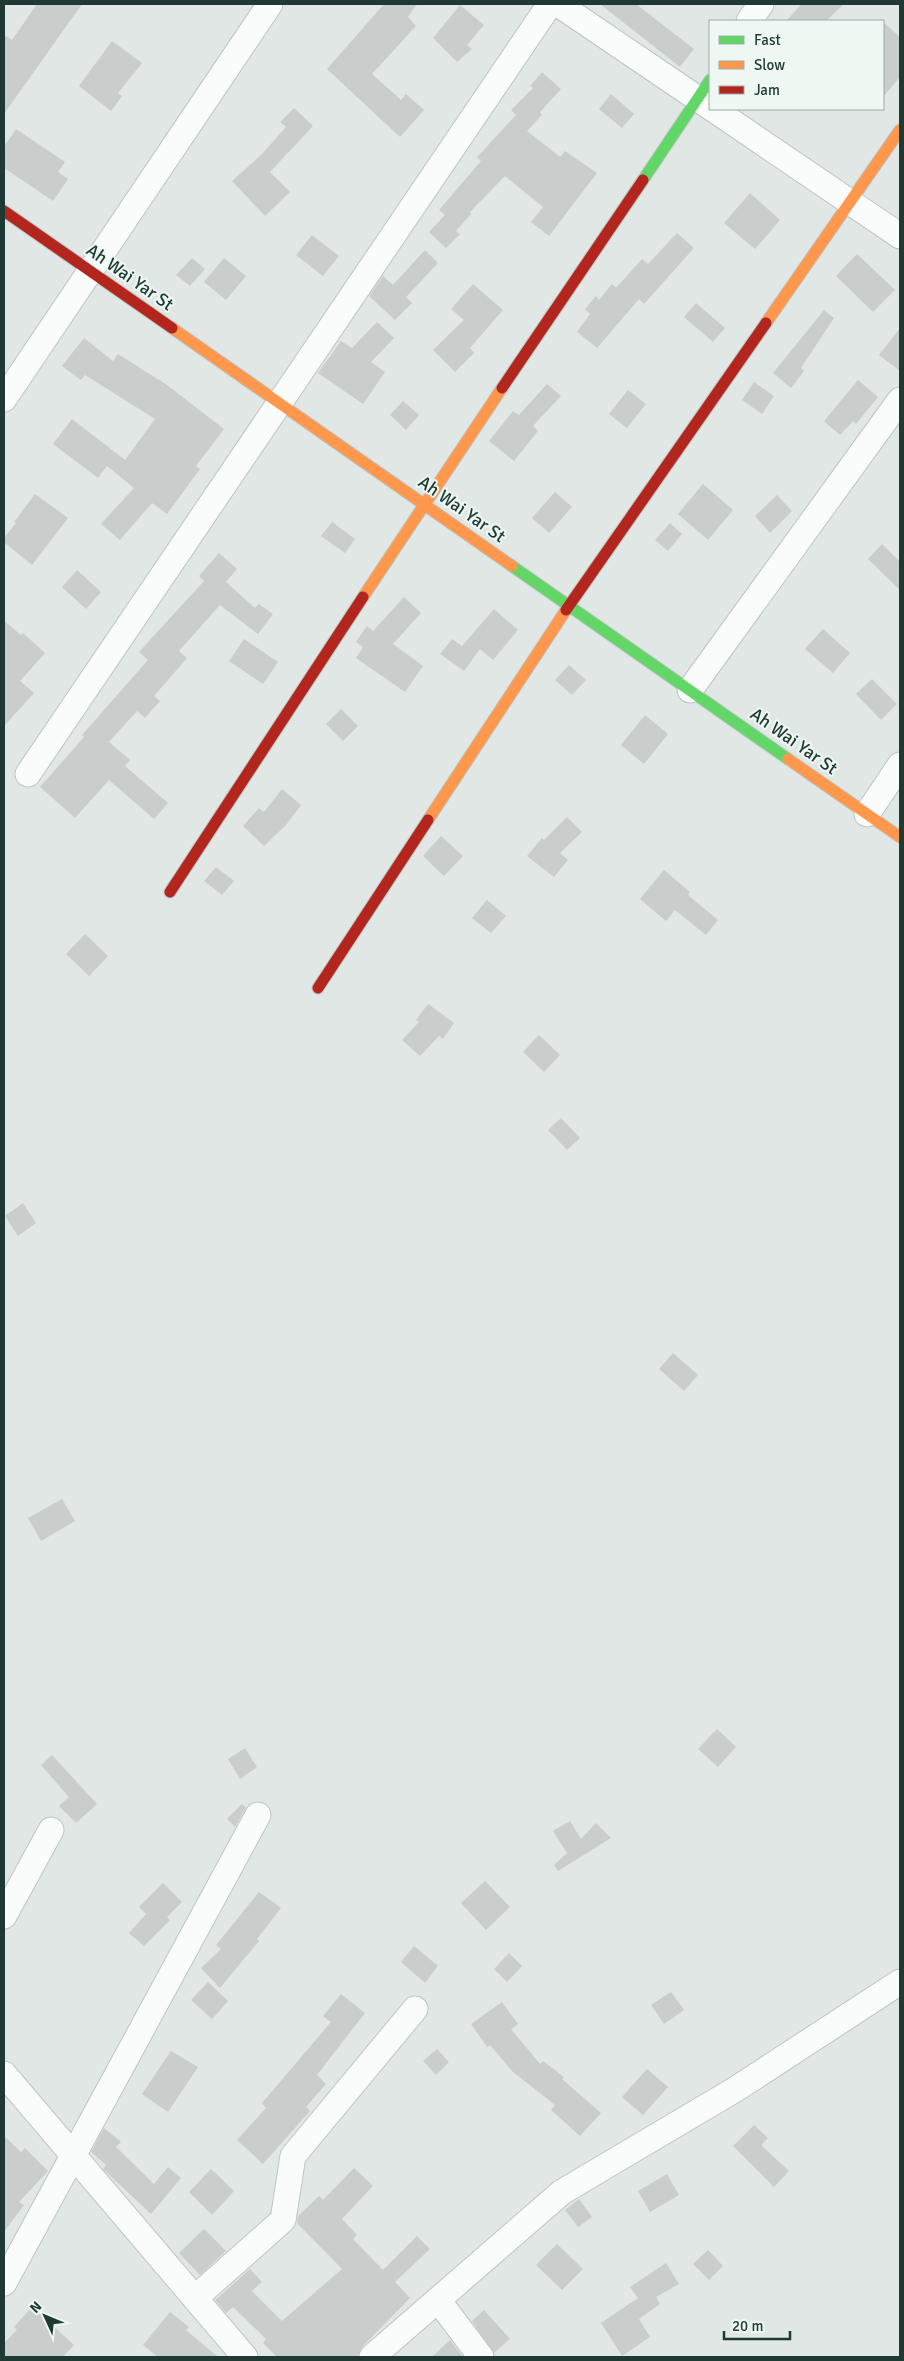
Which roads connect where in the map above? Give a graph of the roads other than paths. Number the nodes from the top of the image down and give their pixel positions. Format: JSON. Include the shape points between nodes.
{"nodes":[{"id":1,"x":270,"y":4,"type":"edge"},
{"id":2,"x":550,"y":4,"type":"edge"},
{"id":3,"x":558,"y":4,"type":"edge"},
{"id":4,"x":761,"y":4,"type":"edge"},
{"id":5,"x":750,"y":20,"type":"edge"},
{"id":6,"x":708,"y":99,"type":"edge"},
{"id":7,"x":723,"y":110,"type":"edge"},
{"id":8,"x":900,"y":130,"type":"edge"},
{"id":9,"x":851,"y":202,"type":"junction"},
{"id":10,"x":4,"y":211,"type":"edge"},
{"id":11,"x":900,"y":236,"type":"edge"},
{"id":12,"x":91,"y":271,"type":"junction"},
{"id":13,"x":4,"y":398,"type":"edge"},
{"id":14,"x":900,"y":400,"type":"edge"},
{"id":15,"x":279,"y":402,"type":"junction"},
{"id":16,"x":424,"y":504,"type":"junction"},
{"id":17,"x":569,"y":605,"type":"junction"},
{"id":18,"x":690,"y":690,"type":"junction"},
{"id":19,"x":900,"y":766,"type":"edge"},
{"id":20,"x":28,"y":774,"type":"dead end"},
{"id":21,"x":867,"y":814,"type":"junction"},
{"id":22,"x":900,"y":837,"type":"edge"},
{"id":23,"x":170,"y":892,"type":"dead end"},
{"id":24,"x":318,"y":988,"type":"dead end"},
{"id":25,"x":258,"y":1816,"type":"dead end"},
{"id":26,"x":51,"y":1830,"type":"dead end"},
{"id":27,"x":4,"y":1916,"type":"edge"},
{"id":28,"x":900,"y":1982,"type":"edge"},
{"id":29,"x":416,"y":2009,"type":"dead end"},
{"id":30,"x":4,"y":2074,"type":"edge"},
{"id":31,"x":74,"y":2157,"type":"junction"},
{"id":32,"x":4,"y":2283,"type":"edge"},
{"id":33,"x":195,"y":2298,"type":"junction"},
{"id":34,"x":438,"y":2300,"type":"junction"},
{"id":35,"x":245,"y":2357,"type":"edge"},
{"id":36,"x":372,"y":2357,"type":"edge"},
{"id":37,"x":481,"y":2357,"type":"edge"}],
"edges":[{"from":1,"to":12,"type":"street"},
{"from":2,"to":15,"type":"street"},
{"from":3,"to":6,"type":"street"},
{"from":4,"to":5,"type":"street"},
{"from":6,"to":16,"type":"street"},
{"from":7,"to":9,"type":"street"},
{"from":8,"to":9,"type":"street"},
{"from":9,"to":11,"type":"street"},
{"from":9,"to":17,"type":"street"},
{"from":10,"to":12,"type":"street","name":"Ah Wai Yar St"},
{"from":12,"to":13,"type":"street"},
{"from":12,"to":15,"type":"street","name":"Ah Wai Yar St"},
{"from":14,"to":18,"type":"street"},
{"from":15,"to":16,"type":"street","name":"Ah Wai Yar St"},
{"from":15,"to":20,"type":"street"},
{"from":16,"to":17,"type":"street","name":"Ah Wai Yar St"},
{"from":16,"to":23,"type":"street"},
{"from":17,"to":18,"type":"street","name":"Ah Wai Yar St"},
{"from":17,"to":24,"type":"street"},
{"from":18,"to":21,"type":"street","name":"Ah Wai Yar St"},
{"from":19,"to":21,"type":"street"},
{"from":21,"to":22,"type":"street","name":"Ah Wai Yar St"},
{"from":25,"to":31,"type":"street"},
{"from":26,"to":27,"type":"street"},
{"from":28,"to":34,"type":"street","via":[[736,2089],[562,2192]]},
{"from":29,"to":33,"type":"street","via":[[293,2156],[283,2220]]},
{"from":30,"to":31,"type":"street"},
{"from":31,"to":32,"type":"street"},
{"from":31,"to":33,"type":"street"},
{"from":33,"to":35,"type":"street"},
{"from":34,"to":36,"type":"street"},
{"from":34,"to":37,"type":"street"}]}
